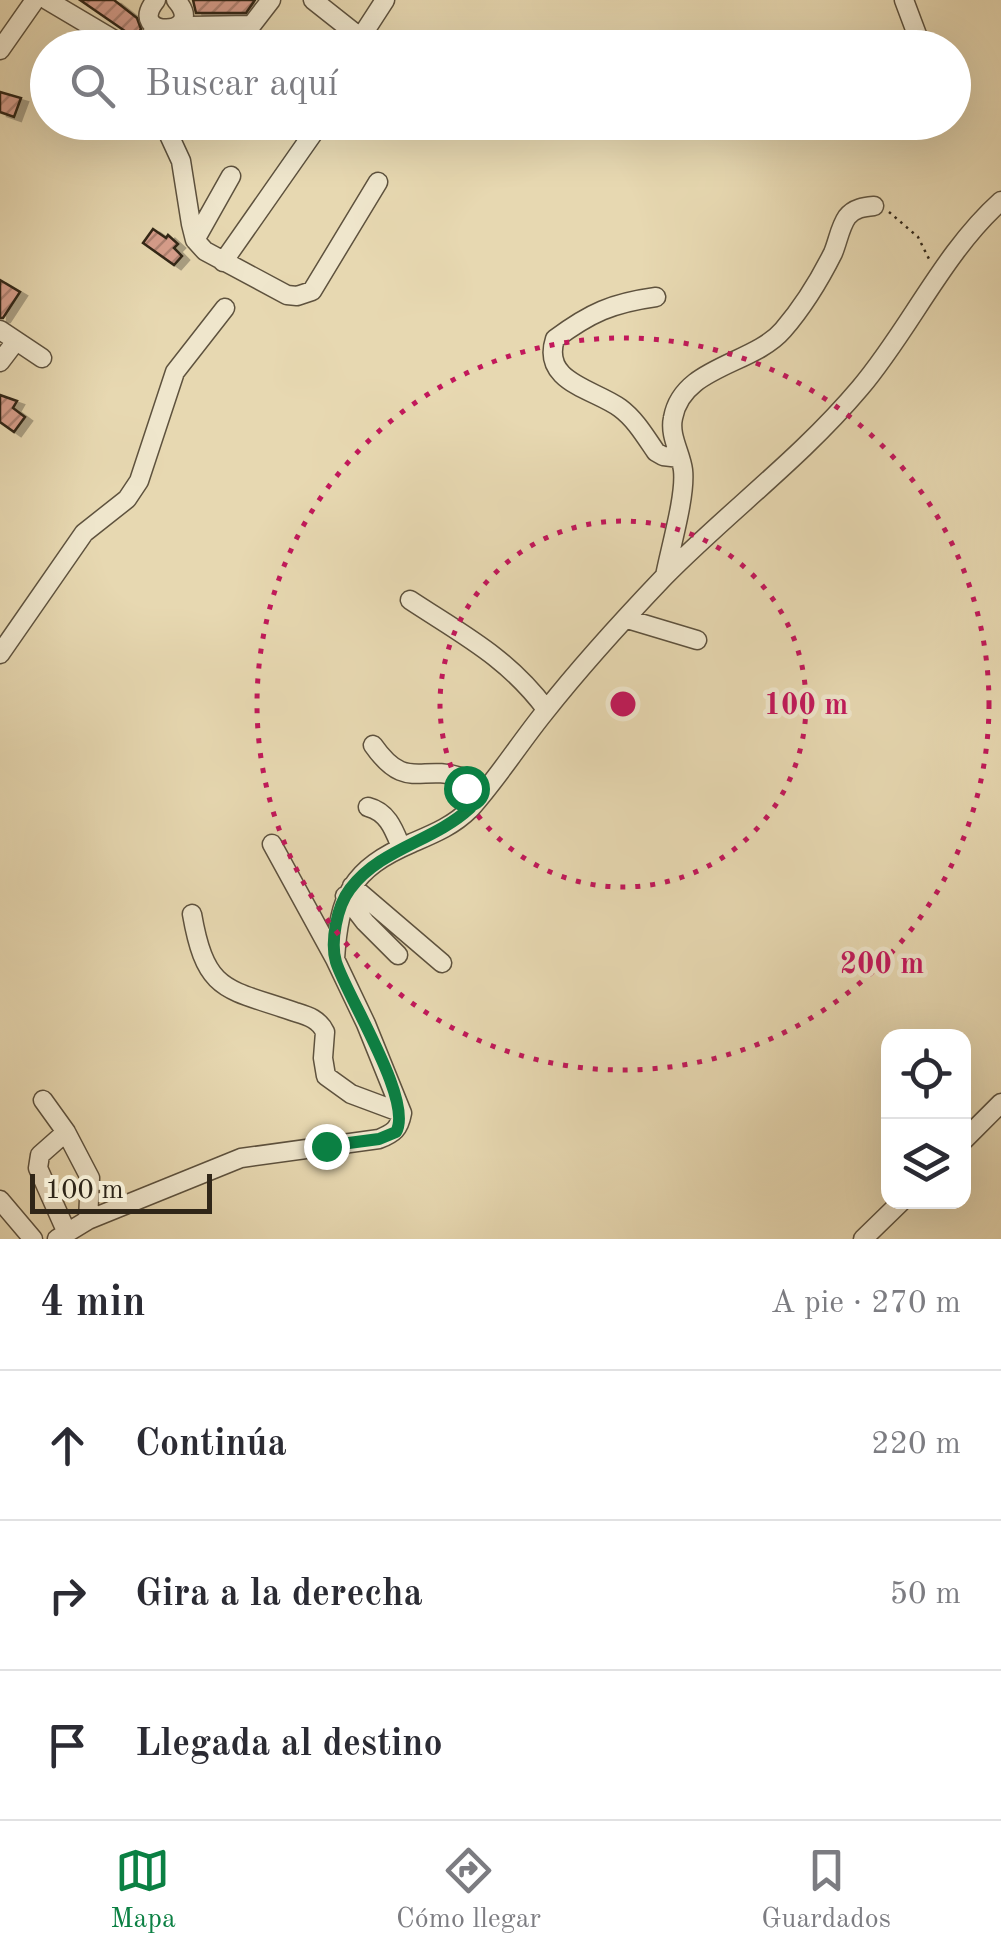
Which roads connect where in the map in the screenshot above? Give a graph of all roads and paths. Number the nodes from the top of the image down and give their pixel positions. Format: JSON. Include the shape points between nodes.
{"nodes":[{"id":1,"x":271,"y":0,"type":"edge"},
{"id":2,"x":312,"y":0,"type":"edge"},
{"id":3,"x":386,"y":0,"type":"edge"},
{"id":4,"x":904,"y":0,"type":"edge"},
{"id":5,"x":53,"y":1,"type":"edge"},
{"id":6,"x":151,"y":2,"type":"edge"},
{"id":7,"x":31,"y":8,"type":"edge"},
{"id":8,"x":182,"y":11,"type":"edge"},
{"id":9,"x":251,"y":25,"type":"junction"},
{"id":10,"x":156,"y":27,"type":"junction"},
{"id":11,"x":99,"y":30,"type":"edge"},
{"id":12,"x":154,"y":30,"type":"edge"},
{"id":13,"x":247,"y":30,"type":"edge"},
{"id":14,"x":351,"y":30,"type":"edge"},
{"id":15,"x":368,"y":30,"type":"edge"},
{"id":16,"x":915,"y":30,"type":"edge"},
{"id":17,"x":0,"y":50,"type":"edge"},
{"id":18,"x":175,"y":140,"type":"edge"},
{"id":19,"x":308,"y":140,"type":"edge"},
{"id":20,"x":231,"y":176,"type":"dead end"},
{"id":21,"x":378,"y":182,"type":"dead end"},
{"id":22,"x":1001,"y":202,"type":"edge"},
{"id":23,"x":874,"y":206,"type":"joint"},
{"id":24,"x":196,"y":240,"type":"junction"},
{"id":25,"x":223,"y":262,"type":"junction"},
{"id":26,"x":940,"y":277,"type":"junction"},
{"id":27,"x":656,"y":298,"type":"dead end"},
{"id":28,"x":225,"y":308,"type":"dead end"},
{"id":29,"x":8,"y":335,"type":"edge"},
{"id":30,"x":42,"y":358,"type":"dead end"},
{"id":31,"x":0,"y":362,"type":"edge"},
{"id":32,"x":680,"y":458,"type":"junction"},
{"id":33,"x":664,"y":576,"type":"junction"},
{"id":34,"x":410,"y":600,"type":"dead end"},
{"id":35,"x":626,"y":619,"type":"junction"},
{"id":36,"x":698,"y":640,"type":"dead end"},
{"id":37,"x":0,"y":654,"type":"edge"},
{"id":38,"x":546,"y":710,"type":"junction"},
{"id":39,"x":373,"y":745,"type":"dead end"},
{"id":40,"x":368,"y":808,"type":"dead end"},
{"id":41,"x":470,"y":808,"type":"junction"},
{"id":42,"x":272,"y":844,"type":"dead end"},
{"id":43,"x":401,"y":848,"type":"junction"},
{"id":44,"x":349,"y":891,"type":"junction"},
{"id":45,"x":192,"y":914,"type":"dead end"},
{"id":46,"x":398,"y":955,"type":"dead end"},
{"id":47,"x":335,"y":959,"type":"junction"},
{"id":48,"x":442,"y":963,"type":"dead end"},
{"id":49,"x":43,"y":1100,"type":"dead end"},
{"id":50,"x":1001,"y":1103,"type":"edge"},
{"id":51,"x":402,"y":1112,"type":"junction"},
{"id":52,"x":66,"y":1132,"type":"junction"},
{"id":53,"x":971,"y":1133,"type":"edge"},
{"id":54,"x":0,"y":1200,"type":"edge"},
{"id":55,"x":894,"y":1209,"type":"edge"},
{"id":56,"x":88,"y":1220,"type":"junction"},
{"id":57,"x":62,"y":1236,"type":"edge"},
{"id":58,"x":33,"y":1239,"type":"edge"},
{"id":59,"x":862,"y":1239,"type":"edge"}],
"edges":[{"from":1,"to":9,"type":"street"},
{"from":2,"to":14,"type":"street"},
{"from":3,"to":15,"type":"street"},
{"from":4,"to":16,"type":"street"},
{"from":5,"to":7,"type":"street"},
{"from":5,"to":11,"type":"street"},
{"from":6,"to":10,"type":"street"},
{"from":7,"to":17,"type":"street"},
{"from":8,"to":9,"type":"street"},
{"from":8,"to":10,"type":"street","via":[[172,29]]},
{"from":9,"to":13,"type":"street"},
{"from":10,"to":12,"type":"street"},
{"from":18,"to":24,"type":"street"},
{"from":19,"to":25,"type":"street"},
{"from":20,"to":24,"type":"street"},
{"from":21,"to":25,"type":"street","via":[[312,291],[287,295]]},
{"from":22,"to":26,"type":"street","via":[[974,227]]},
{"from":23,"to":26,"type":"path","via":[[918,237]]},
{"from":23,"to":32,"type":"street","via":[[848,215],[803,304],[770,344],[699,378],[689,390],[672,417]]},
{"from":24,"to":25,"type":"street"},
{"from":26,"to":33,"type":"street","via":[[818,435]]},
{"from":27,"to":32,"type":"street","via":[[588,315],[555,339],[552,361],[568,380],[623,410],[656,452]]},
{"from":28,"to":37,"type":"street","via":[[175,372],[139,481],[84,534]]},
{"from":29,"to":30,"type":"street"},
{"from":29,"to":31,"type":"street"},
{"from":32,"to":33,"type":"street","via":[[682,482]]},
{"from":33,"to":35,"type":"street"},
{"from":34,"to":38,"type":"street","via":[[502,660]]},
{"from":35,"to":36,"type":"street"},
{"from":35,"to":38,"type":"street"},
{"from":38,"to":41,"type":"street"},
{"from":39,"to":41,"type":"street","via":[[403,773],[460,777]]},
{"from":40,"to":43,"type":"street","via":[[388,819]]},
{"from":41,"to":43,"type":"street","via":[[449,827]]},
{"from":42,"to":47,"type":"street"},
{"from":43,"to":44,"type":"street"},
{"from":44,"to":46,"type":"street","via":[[365,922]]},
{"from":44,"to":47,"type":"street","via":[[337,921]]},
{"from":44,"to":48,"type":"street"},
{"from":45,"to":51,"type":"street","via":[[200,955],[220,984],[316,1019],[325,1032],[326,1076],[351,1094]]},
{"from":47,"to":51,"type":"street"},
{"from":49,"to":52,"type":"street"},
{"from":50,"to":53,"type":"street"},
{"from":51,"to":56,"type":"street","via":[[396,1132],[379,1139],[241,1158]]},
{"from":52,"to":56,"type":"street","via":[[90,1178]]},
{"from":52,"to":57,"type":"street","via":[[40,1156],[38,1168]]},
{"from":54,"to":58,"type":"street"},
{"from":55,"to":59,"type":"street"},
{"from":56,"to":57,"type":"street"}]}
